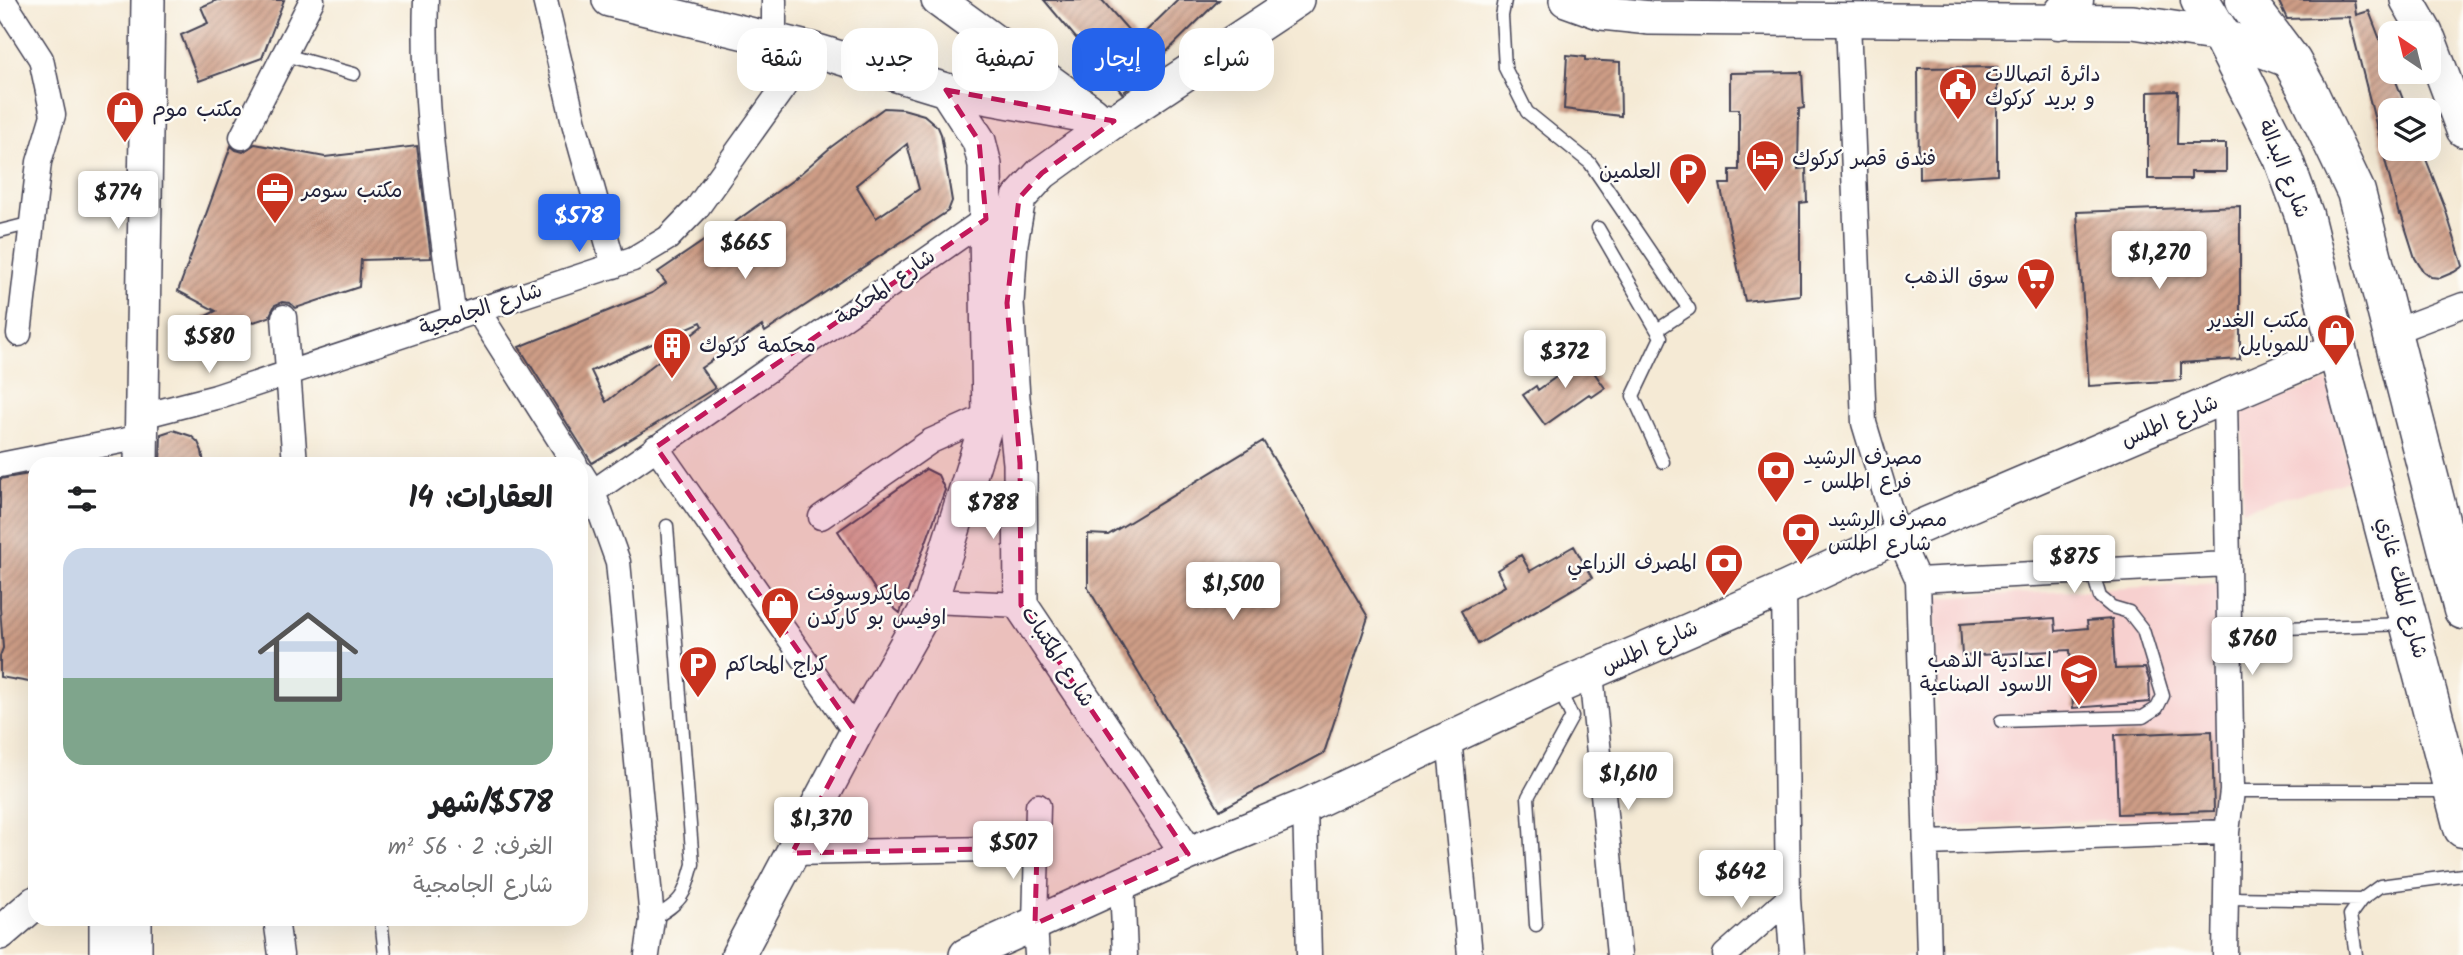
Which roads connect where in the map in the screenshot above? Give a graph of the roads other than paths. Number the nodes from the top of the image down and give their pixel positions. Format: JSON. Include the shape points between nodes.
{"nodes":[{"id":1,"x":3,"y":0,"type":"edge"},
{"id":2,"x":148,"y":0,"type":"edge"},
{"id":3,"x":312,"y":0,"type":"edge"},
{"id":4,"x":426,"y":0,"type":"edge"},
{"id":5,"x":545,"y":0,"type":"edge"},
{"id":6,"x":609,"y":0,"type":"edge"},
{"id":7,"x":774,"y":0,"type":"edge"},
{"id":8,"x":938,"y":0,"type":"edge"},
{"id":9,"x":1505,"y":0,"type":"edge"},
{"id":10,"x":1566,"y":0,"type":"edge"},
{"id":11,"x":2200,"y":0,"type":"edge"},
{"id":12,"x":2245,"y":0,"type":"edge"},
{"id":13,"x":2407,"y":0,"type":"edge"},
{"id":14,"x":1294,"y":1,"type":"edge"},
{"id":15,"x":2066,"y":10,"type":"edge"},
{"id":16,"x":1848,"y":20,"type":"junction"},
{"id":17,"x":2419,"y":21,"type":"edge"},
{"id":18,"x":774,"y":28,"type":"edge"},
{"id":19,"x":737,"y":31,"type":"edge"},
{"id":20,"x":2221,"y":35,"type":"junction"},
{"id":21,"x":827,"y":54,"type":"edge"},
{"id":22,"x":285,"y":55,"type":"junction"},
{"id":23,"x":2292,"y":62,"type":"junction"},
{"id":24,"x":2441,"y":68,"type":"edge"},
{"id":25,"x":354,"y":74,"type":"dead end"},
{"id":26,"x":946,"y":90,"type":"junction"},
{"id":27,"x":781,"y":91,"type":"edge"},
{"id":28,"x":2460,"y":113,"type":"edge"},
{"id":29,"x":1107,"y":120,"type":"junction"},
{"id":30,"x":242,"y":137,"type":"dead end"},
{"id":31,"x":1024,"y":191,"type":"junction"},
{"id":32,"x":986,"y":219,"type":"junction"},
{"id":33,"x":32,"y":223,"type":"junction"},
{"id":34,"x":1598,"y":228,"type":"dead end"},
{"id":35,"x":0,"y":230,"type":"edge"},
{"id":36,"x":614,"y":266,"type":"junction"},
{"id":37,"x":2381,"y":290,"type":"junction"},
{"id":38,"x":2326,"y":300,"type":"junction"},
{"id":39,"x":2463,"y":305,"type":"edge"},
{"id":40,"x":478,"y":311,"type":"junction"},
{"id":41,"x":284,"y":317,"type":"dead end"},
{"id":42,"x":454,"y":319,"type":"junction"},
{"id":43,"x":1657,"y":330,"type":"junction"},
{"id":44,"x":2392,"y":332,"type":"junction"},
{"id":45,"x":19,"y":334,"type":"dead end"},
{"id":46,"x":2337,"y":349,"type":"junction"},
{"id":47,"x":288,"y":373,"type":"junction"},
{"id":48,"x":2225,"y":398,"type":"junction"},
{"id":49,"x":989,"y":415,"type":"junction"},
{"id":50,"x":142,"y":439,"type":"edge"},
{"id":51,"x":656,"y":447,"type":"junction"},
{"id":52,"x":44,"y":457,"type":"edge"},
{"id":53,"x":294,"y":457,"type":"edge"},
{"id":54,"x":571,"y":457,"type":"edge"},
{"id":55,"x":28,"y":460,"type":"edge"},
{"id":56,"x":1663,"y":462,"type":"dead end"},
{"id":57,"x":0,"y":465,"type":"edge"},
{"id":58,"x":588,"y":485,"type":"edge"},
{"id":59,"x":588,"y":494,"type":"edge"},
{"id":60,"x":821,"y":517,"type":"dead end"},
{"id":61,"x":667,"y":526,"type":"dead end"},
{"id":62,"x":1898,"y":536,"type":"junction"},
{"id":63,"x":2227,"y":564,"type":"junction"},
{"id":64,"x":2092,"y":571,"type":"junction"},
{"id":65,"x":1918,"y":580,"type":"junction"},
{"id":66,"x":1784,"y":589,"type":"junction"},
{"id":67,"x":931,"y":601,"type":"junction"},
{"id":68,"x":1021,"y":605,"type":"junction"},
{"id":69,"x":2463,"y":610,"type":"edge"},
{"id":70,"x":2411,"y":624,"type":"junction"},
{"id":71,"x":2228,"y":630,"type":"junction"},
{"id":72,"x":1591,"y":673,"type":"junction"},
{"id":73,"x":1558,"y":687,"type":"junction"},
{"id":74,"x":2001,"y":721,"type":"dead end"},
{"id":75,"x":856,"y":733,"type":"junction"},
{"id":76,"x":1449,"y":738,"type":"junction"},
{"id":77,"x":2232,"y":791,"type":"junction"},
{"id":78,"x":2454,"y":791,"type":"junction"},
{"id":79,"x":1038,"y":806,"type":"dead end"},
{"id":80,"x":1305,"y":806,"type":"junction"},
{"id":81,"x":2463,"y":828,"type":"edge"},
{"id":82,"x":2227,"y":832,"type":"junction"},
{"id":83,"x":1927,"y":843,"type":"junction"},
{"id":84,"x":1037,"y":848,"type":"junction"},
{"id":85,"x":792,"y":853,"type":"junction"},
{"id":86,"x":1188,"y":854,"type":"junction"},
{"id":87,"x":2463,"y":875,"type":"edge"},
{"id":88,"x":1122,"y":883,"type":"junction"},
{"id":89,"x":2226,"y":898,"type":"junction"},
{"id":90,"x":1788,"y":899,"type":"junction"},
{"id":91,"x":2361,"y":900,"type":"junction"},
{"id":92,"x":28,"y":909,"type":"edge"},
{"id":93,"x":652,"y":919,"type":"junction"},
{"id":94,"x":1536,"y":925,"type":"dead end"},
{"id":95,"x":106,"y":926,"type":"edge"},
{"id":96,"x":135,"y":926,"type":"edge"},
{"id":97,"x":277,"y":926,"type":"edge"},
{"id":98,"x":382,"y":926,"type":"edge"},
{"id":99,"x":0,"y":933,"type":"edge"},
{"id":100,"x":1036,"y":939,"type":"edge"},
{"id":101,"x":106,"y":955,"type":"edge"},
{"id":102,"x":135,"y":955,"type":"edge"},
{"id":103,"x":281,"y":955,"type":"edge"},
{"id":104,"x":385,"y":955,"type":"edge"},
{"id":105,"x":647,"y":955,"type":"edge"},
{"id":106,"x":738,"y":955,"type":"edge"},
{"id":107,"x":967,"y":955,"type":"edge"},
{"id":108,"x":1125,"y":955,"type":"edge"},
{"id":109,"x":1309,"y":955,"type":"edge"},
{"id":110,"x":1470,"y":955,"type":"edge"},
{"id":111,"x":1619,"y":955,"type":"edge"},
{"id":112,"x":1725,"y":955,"type":"edge"},
{"id":113,"x":1792,"y":955,"type":"edge"},
{"id":114,"x":1929,"y":955,"type":"edge"},
{"id":115,"x":2225,"y":955,"type":"edge"},
{"id":116,"x":2356,"y":955,"type":"edge"}],
"edges":[{"from":1,"to":33,"type":"street","via":[[41,59],[53,115],[39,162]]},
{"from":2,"to":50,"type":"street"},
{"from":3,"to":22,"type":"street"},
{"from":4,"to":42,"type":"street","via":[[427,93]]},
{"from":5,"to":36,"type":"street"},
{"from":6,"to":19,"type":"street"},
{"from":7,"to":18,"type":"street"},
{"from":8,"to":29,"type":"street"},
{"from":9,"to":43,"type":"lane","via":[[1505,68],[1527,111],[1590,163],[1689,309]]},
{"from":10,"to":16,"type":"street","via":[[1602,13],[1650,18]]},
{"from":11,"to":20,"type":"main road","name":"شارع البدالة"},
{"from":12,"to":23,"type":"main road"},
{"from":13,"to":17,"type":"street"},
{"from":14,"to":29,"type":"street"},
{"from":15,"to":16,"type":"street"},
{"from":15,"to":20,"type":"street"},
{"from":16,"to":62,"type":"street","via":[[1864,423]]},
{"from":20,"to":23,"type":"street"},
{"from":20,"to":38,"type":"main road","name":"شارع البدالة","via":[[2283,158],[2304,215]]},
{"from":21,"to":26,"type":"street"},
{"from":22,"to":25,"type":"lane"},
{"from":22,"to":30,"type":"street"},
{"from":23,"to":37,"type":"main road","via":[[2356,192]]},
{"from":24,"to":28,"type":"street"},
{"from":26,"to":29,"type":"street"},
{"from":26,"to":32,"type":"street","via":[[979,141],[985,164]]},
{"from":27,"to":36,"type":"street","name":"شارع الجامجية","via":[[684,224],[651,250]]},
{"from":29,"to":31,"type":"street"},
{"from":31,"to":32,"type":"street","name":"شارع المحكمة"},
{"from":31,"to":68,"type":"street","name":"شارع المكتبات","via":[[1011,243],[1007,303],[1020,463]]},
{"from":32,"to":49,"type":"street"},
{"from":32,"to":51,"type":"street","name":"شارع المحكمة"},
{"from":33,"to":35,"type":"lane"},
{"from":33,"to":45,"type":"street"},
{"from":34,"to":43,"type":"lane"},
{"from":36,"to":40,"type":"street","name":"شارع الجامجية"},
{"from":37,"to":38,"type":"main road","via":[[2363,309],[2349,311]]},
{"from":37,"to":44,"type":"main road"},
{"from":38,"to":46,"type":"main road","name":"شارع البدالة"},
{"from":39,"to":44,"type":"street"},
{"from":40,"to":42,"type":"street","name":"شارع الجامجية"},
{"from":40,"to":54,"type":"street"},
{"from":41,"to":47,"type":"street"},
{"from":42,"to":47,"type":"street","name":"شارع الجامجية"},
{"from":43,"to":56,"type":"lane","via":[[1661,337],[1633,396]]},
{"from":44,"to":69,"type":"main road"},
{"from":46,"to":48,"type":"street","name":"شارع اطلس"},
{"from":46,"to":70,"type":"main road","name":"شارع الملك غازي"},
{"from":47,"to":50,"type":"street","name":"شارع الجامجية","via":[[216,397]]},
{"from":47,"to":53,"type":"street"},
{"from":48,"to":62,"type":"street","name":"شارع اطلس"},
{"from":48,"to":63,"type":"street"},
{"from":49,"to":60,"type":"street","via":[[931,441]]},
{"from":49,"to":67,"type":"street"},
{"from":50,"to":52,"type":"street","name":"شارع الجامجية"},
{"from":51,"to":58,"type":"street","name":"شارع المحكمة"},
{"from":51,"to":75,"type":"street"},
{"from":55,"to":57,"type":"street","name":"شارع الجامجية"},
{"from":59,"to":93,"type":"street","via":[[618,562]]},
{"from":61,"to":93,"type":"lane","via":[[693,863],[686,890],[675,907]]},
{"from":62,"to":65,"type":"street"},
{"from":62,"to":66,"type":"street","name":"شارع اطلس"},
{"from":63,"to":64,"type":"street"},
{"from":63,"to":71,"type":"street"},
{"from":64,"to":65,"type":"street"},
{"from":64,"to":74,"type":"lane","via":[[2101,597],[2112,607],[2129,612],[2143,630],[2163,696],[2157,708],[2143,717]]},
{"from":65,"to":83,"type":"street"},
{"from":66,"to":72,"type":"street","name":"شارع اطلس"},
{"from":66,"to":90,"type":"street"},
{"from":67,"to":68,"type":"street"},
{"from":67,"to":75,"type":"street"},
{"from":68,"to":86,"type":"street","name":"شارع المكتبات"},
{"from":70,"to":71,"type":"lane"},
{"from":70,"to":78,"type":"main road","name":"شارع الملك غازي"},
{"from":71,"to":77,"type":"street"},
{"from":72,"to":73,"type":"street","name":"شارع اطلس"},
{"from":72,"to":111,"type":"street"},
{"from":73,"to":76,"type":"street","name":"شارع اطلس"},
{"from":73,"to":94,"type":"lane","via":[[1572,718],[1528,797]]},
{"from":75,"to":85,"type":"street"},
{"from":76,"to":80,"type":"street","name":"شارع اطلس"},
{"from":76,"to":110,"type":"street"},
{"from":77,"to":78,"type":"lane"},
{"from":77,"to":82,"type":"street"},
{"from":78,"to":81,"type":"main road","name":"شارع الملك غازي"},
{"from":79,"to":84,"type":"street"},
{"from":80,"to":86,"type":"street","name":"شارع اطلس"},
{"from":80,"to":109,"type":"street"},
{"from":82,"to":83,"type":"street"},
{"from":82,"to":89,"type":"street"},
{"from":83,"to":114,"type":"street"},
{"from":84,"to":85,"type":"street"},
{"from":84,"to":100,"type":"street"},
{"from":85,"to":106,"type":"street"},
{"from":86,"to":88,"type":"street","name":"شارع اطلس"},
{"from":87,"to":91,"type":"lane","via":[[2379,886]]},
{"from":88,"to":100,"type":"street","name":"شارع اطلس"},
{"from":88,"to":108,"type":"street"},
{"from":89,"to":91,"type":"lane"},
{"from":89,"to":115,"type":"street"},
{"from":90,"to":112,"type":"street"},
{"from":90,"to":113,"type":"street"},
{"from":91,"to":116,"type":"lane","via":[[2350,915]]},
{"from":92,"to":99,"type":"street"},
{"from":93,"to":105,"type":"street"},
{"from":95,"to":101,"type":"street"},
{"from":96,"to":102,"type":"street"},
{"from":97,"to":103,"type":"street"},
{"from":98,"to":104,"type":"lane"},
{"from":100,"to":107,"type":"street","name":"شارع اطلس"}]}
